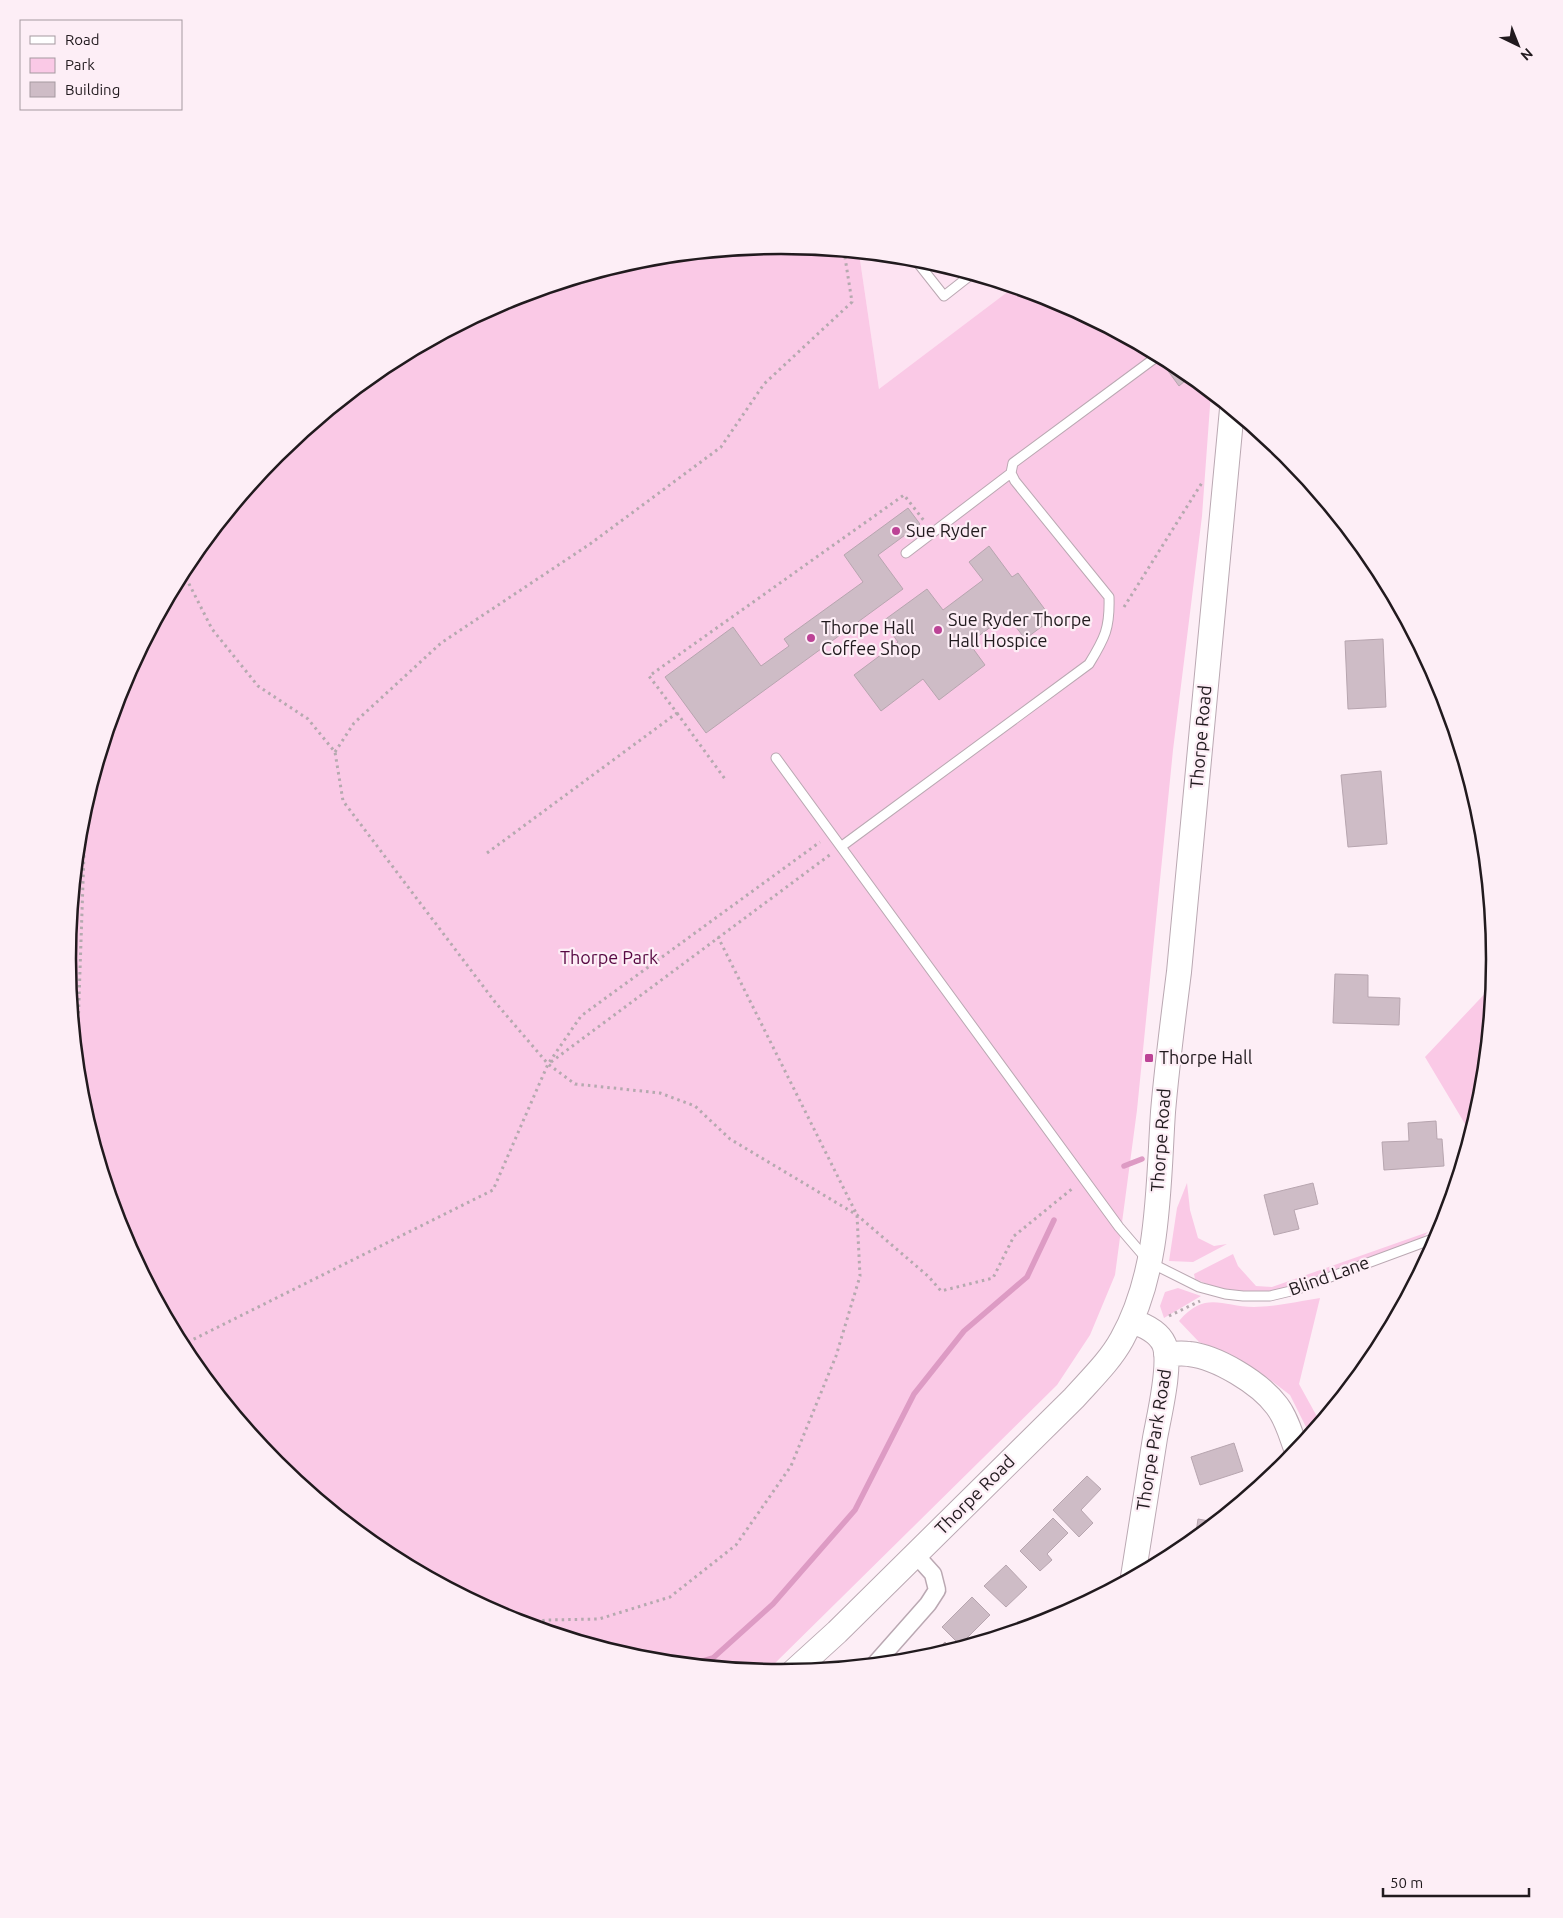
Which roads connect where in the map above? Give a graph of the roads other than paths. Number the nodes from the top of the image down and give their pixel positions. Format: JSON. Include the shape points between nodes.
{"nodes":[{"id":1,"x":922,"y":268,"type":"edge"},
{"id":2,"x":966,"y":279,"type":"edge"},
{"id":3,"x":1152,"y":360,"type":"edge"},
{"id":4,"x":1231,"y":416,"type":"edge"},
{"id":5,"x":1011,"y":473,"type":"junction"},
{"id":6,"x":906,"y":553,"type":"dead end"},
{"id":7,"x":776,"y":758,"type":"dead end"},
{"id":8,"x":842,"y":846,"type":"junction"},
{"id":9,"x":1427,"y":1242,"type":"edge"},
{"id":10,"x":1150,"y":1262,"type":"junction"},
{"id":11,"x":1130,"y":1321,"type":"junction"},
{"id":12,"x":1166,"y":1354,"type":"junction"},
{"id":13,"x":1293,"y":1444,"type":"edge"},
{"id":14,"x":915,"y":1554,"type":"junction"},
{"id":15,"x":1134,"y":1570,"type":"edge"},
{"id":16,"x":881,"y":1657,"type":"edge"},
{"id":17,"x":802,"y":1664,"type":"edge"}],
"edges":[{"from":1,"to":2,"type":"lane","via":[[944,296]]},
{"from":3,"to":5,"type":"lane","via":[[1023,454],[1013,463]]},
{"from":4,"to":10,"type":"street","name":"Thorpe Road","via":[[1180,962],[1167,1059]]},
{"from":5,"to":6,"type":"lane"},
{"from":5,"to":8,"type":"lane","via":[[1014,481],[1109,597],[1110,618],[1104,639],[1089,664]]},
{"from":7,"to":8,"type":"lane"},
{"from":8,"to":10,"type":"lane","via":[[1119,1227]]},
{"from":9,"to":10,"type":"lane","name":"Blind Lane","via":[[1270,1296],[1243,1296],[1198,1287]]},
{"from":10,"to":11,"type":"street","name":"Thorpe Road","via":[[1141,1298]]},
{"from":11,"to":12,"type":"street","name":"Thorpe Park Road","via":[[1156,1334],[1164,1344]]},
{"from":11,"to":14,"type":"street","name":"Thorpe Road","via":[[1109,1360],[1074,1398]]},
{"from":12,"to":13,"type":"street","via":[[1190,1354],[1214,1360],[1258,1387],[1284,1416]]},
{"from":12,"to":15,"type":"street","name":"Thorpe Park Road","via":[[1164,1390]]},
{"from":14,"to":16,"type":"street","via":[[933,1574],[937,1590]]},
{"from":14,"to":17,"type":"street","name":"Thorpe Road"}]}
